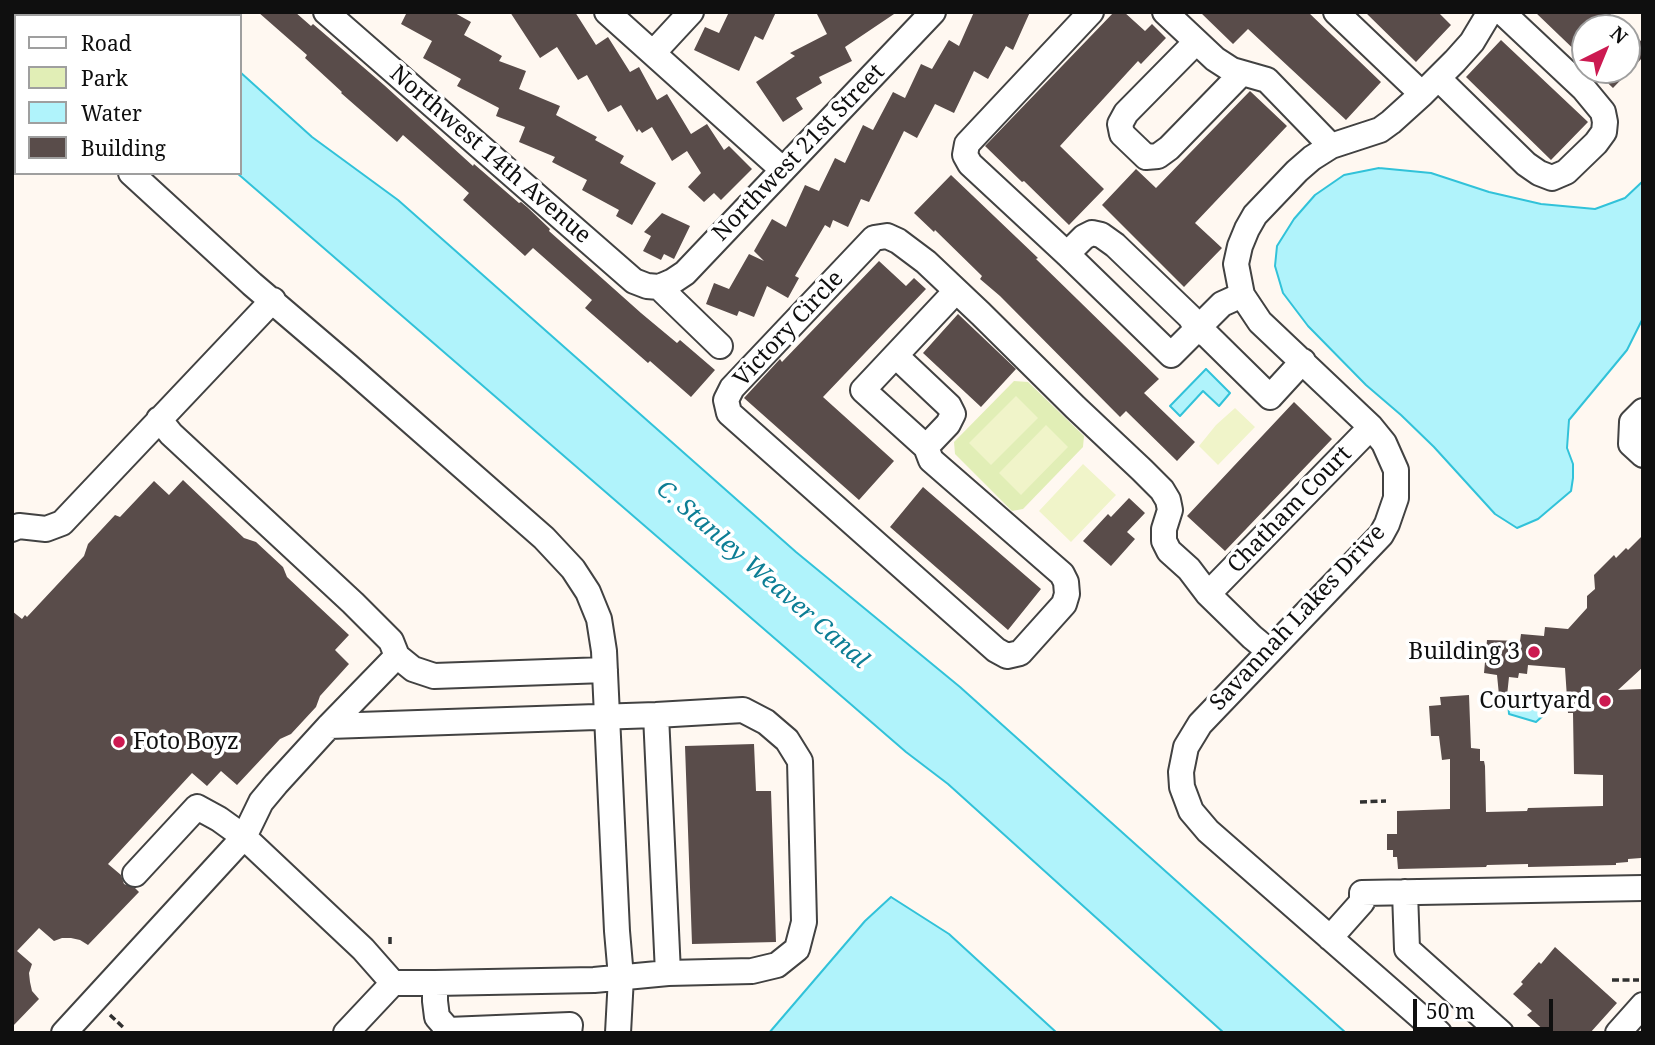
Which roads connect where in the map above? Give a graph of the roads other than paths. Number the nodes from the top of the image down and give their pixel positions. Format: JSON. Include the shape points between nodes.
{"nodes":[{"id":1,"x":326,"y":12,"type":"edge"},
{"id":2,"x":607,"y":12,"type":"edge"},
{"id":3,"x":691,"y":12,"type":"edge"},
{"id":4,"x":933,"y":12,"type":"edge"},
{"id":5,"x":1091,"y":12,"type":"edge"},
{"id":6,"x":1165,"y":12,"type":"edge"},
{"id":7,"x":1336,"y":12,"type":"edge"},
{"id":8,"x":1490,"y":12,"type":"edge"},
{"id":9,"x":1502,"y":12,"type":"edge"},
{"id":10,"x":1196,"y":42,"type":"junction"},
{"id":11,"x":653,"y":53,"type":"junction"},
{"id":12,"x":1242,"y":73,"type":"junction"},
{"id":13,"x":1430,"y":86,"type":"junction"},
{"id":14,"x":1331,"y":146,"type":"junction"},
{"id":15,"x":783,"y":170,"type":"junction"},
{"id":16,"x":133,"y":175,"type":"edge"},
{"id":17,"x":1067,"y":254,"type":"junction"},
{"id":18,"x":659,"y":287,"type":"junction"},
{"id":19,"x":956,"y":291,"type":"junction"},
{"id":20,"x":1242,"y":295,"type":"junction"},
{"id":21,"x":273,"y":300,"type":"junction"},
{"id":22,"x":1197,"y":329,"type":"junction"},
{"id":23,"x":720,"y":346,"type":"dead end"},
{"id":24,"x":896,"y":356,"type":"junction"},
{"id":25,"x":1303,"y":362,"type":"junction"},
{"id":26,"x":1643,"y":411,"type":"edge"},
{"id":27,"x":159,"y":419,"type":"junction"},
{"id":28,"x":1371,"y":427,"type":"junction"},
{"id":29,"x":928,"y":453,"type":"junction"},
{"id":30,"x":1643,"y":455,"type":"edge"},
{"id":31,"x":12,"y":529,"type":"edge"},
{"id":32,"x":1208,"y":594,"type":"junction"},
{"id":33,"x":1269,"y":651,"type":"junction"},
{"id":34,"x":397,"y":656,"type":"junction"},
{"id":35,"x":605,"y":670,"type":"junction"},
{"id":36,"x":656,"y":715,"type":"junction"},
{"id":37,"x":607,"y":716,"type":"junction"},
{"id":38,"x":329,"y":726,"type":"junction"},
{"id":39,"x":244,"y":837,"type":"junction"},
{"id":40,"x":135,"y":874,"type":"dead end"},
{"id":41,"x":1643,"y":888,"type":"edge"},
{"id":42,"x":1405,"y":892,"type":"junction"},
{"id":43,"x":1330,"y":938,"type":"junction"},
{"id":44,"x":668,"y":973,"type":"junction"},
{"id":45,"x":621,"y":977,"type":"junction"},
{"id":46,"x":393,"y":983,"type":"junction"},
{"id":47,"x":435,"y":983,"type":"junction"},
{"id":48,"x":1643,"y":1005,"type":"edge"},
{"id":49,"x":449,"y":1031,"type":"edge"},
{"id":50,"x":64,"y":1033,"type":"edge"},
{"id":51,"x":346,"y":1033,"type":"edge"},
{"id":52,"x":569,"y":1033,"type":"edge"},
{"id":53,"x":618,"y":1033,"type":"edge"},
{"id":54,"x":1439,"y":1033,"type":"edge"},
{"id":55,"x":1501,"y":1033,"type":"edge"},
{"id":56,"x":1618,"y":1033,"type":"edge"}],
"edges":[{"from":1,"to":18,"type":"street","name":"Northwest 14th Avenue","via":[[634,281]]},
{"from":2,"to":11,"type":"street"},
{"from":3,"to":11,"type":"street"},
{"from":4,"to":15,"type":"street","name":"Northwest 21st Street"},
{"from":5,"to":17,"type":"street","via":[[967,144],[965,155]]},
{"from":6,"to":10,"type":"street"},
{"from":7,"to":13,"type":"street"},
{"from":8,"to":13,"type":"street","name":"Savannah Lakes Drive","via":[[1472,42]]},
{"from":9,"to":13,"type":"street","via":[[1603,112],[1604,132],[1596,143],[1566,172],[1552,178],[1527,164]]},
{"from":10,"to":12,"type":"street"},
{"from":10,"to":12,"type":"street","via":[[1120,124],[1122,134],[1146,156],[1158,156],[1169,148]]},
{"from":11,"to":15,"type":"street"},
{"from":12,"to":14,"type":"street","via":[[1267,80]]},
{"from":13,"to":14,"type":"street","name":"Savannah Lakes Drive","via":[[1380,130]]},
{"from":14,"to":20,"type":"street","name":"Savannah Lakes Drive","via":[[1297,171],[1255,215],[1236,264]]},
{"from":15,"to":18,"type":"street","name":"Northwest 21st Street","via":[[685,273]]},
{"from":16,"to":21,"type":"street"},
{"from":17,"to":22,"type":"street","via":[[1084,237],[1101,235],[1190,317]]},
{"from":17,"to":22,"type":"street","via":[[1171,355]]},
{"from":18,"to":23,"type":"street"},
{"from":19,"to":24,"type":"street"},
{"from":19,"to":29,"type":"street","name":"Victory Circle","via":[[898,241],[887,236],[874,238],[732,388],[726,400],[729,413],[996,650],[1007,656],[1020,653],[1065,604],[1066,582]]},
{"from":19,"to":32,"type":"street","name":"Victory Circle","via":[[1161,490],[1170,510],[1164,541]]},
{"from":20,"to":22,"type":"street","via":[[1222,304]]},
{"from":20,"to":25,"type":"street","name":"Savannah Lakes Drive","via":[[1260,322]]},
{"from":21,"to":27,"type":"street"},
{"from":21,"to":35,"type":"street","via":[[544,538],[573,569],[599,619]]},
{"from":22,"to":25,"type":"street","via":[[1270,397]]},
{"from":24,"to":29,"type":"street","via":[[953,414]]},
{"from":24,"to":29,"type":"street","via":[[863,390]]},
{"from":25,"to":28,"type":"street","name":"Savannah Lakes Drive"},
{"from":26,"to":30,"type":"street","via":[[1632,422],[1631,444]]},
{"from":27,"to":31,"type":"street","via":[[62,523],[46,529]]},
{"from":27,"to":34,"type":"street","via":[[353,603],[391,641]]},
{"from":28,"to":32,"type":"street","name":"Chatham Court"},
{"from":28,"to":33,"type":"street","name":"Savannah Lakes Drive","via":[[1396,470],[1396,498],[1387,524]]},
{"from":32,"to":33,"type":"street","name":"Victory Circle"},
{"from":33,"to":43,"type":"street","name":"Savannah Lakes Drive","via":[[1192,735],[1182,760],[1182,787],[1191,811],[1208,831]]},
{"from":34,"to":35,"type":"street","via":[[413,669],[434,676]]},
{"from":34,"to":38,"type":"street"},
{"from":35,"to":37,"type":"street"},
{"from":36,"to":37,"type":"street"},
{"from":36,"to":44,"type":"street"},
{"from":36,"to":44,"type":"street","via":[[743,710],[787,740],[800,761],[804,922],[797,949],[778,965],[752,971]]},
{"from":37,"to":38,"type":"street"},
{"from":37,"to":45,"type":"street"},
{"from":38,"to":39,"type":"street","via":[[261,802]]},
{"from":39,"to":40,"type":"street","via":[[197,807]]},
{"from":39,"to":46,"type":"street"},
{"from":39,"to":50,"type":"street"},
{"from":41,"to":42,"type":"street"},
{"from":42,"to":43,"type":"street","via":[[1362,893],[1362,902]]},
{"from":42,"to":55,"type":"street","via":[[1406,949]]},
{"from":43,"to":54,"type":"street","name":"Savannah Lakes Drive"},
{"from":44,"to":45,"type":"street"},
{"from":45,"to":47,"type":"street"},
{"from":45,"to":53,"type":"street"},
{"from":46,"to":47,"type":"street"},
{"from":46,"to":51,"type":"street"},
{"from":47,"to":49,"type":"street","via":[[437,1017]]},
{"from":48,"to":56,"type":"street"},
{"from":49,"to":52,"type":"street","via":[[570,1026]]}]}
